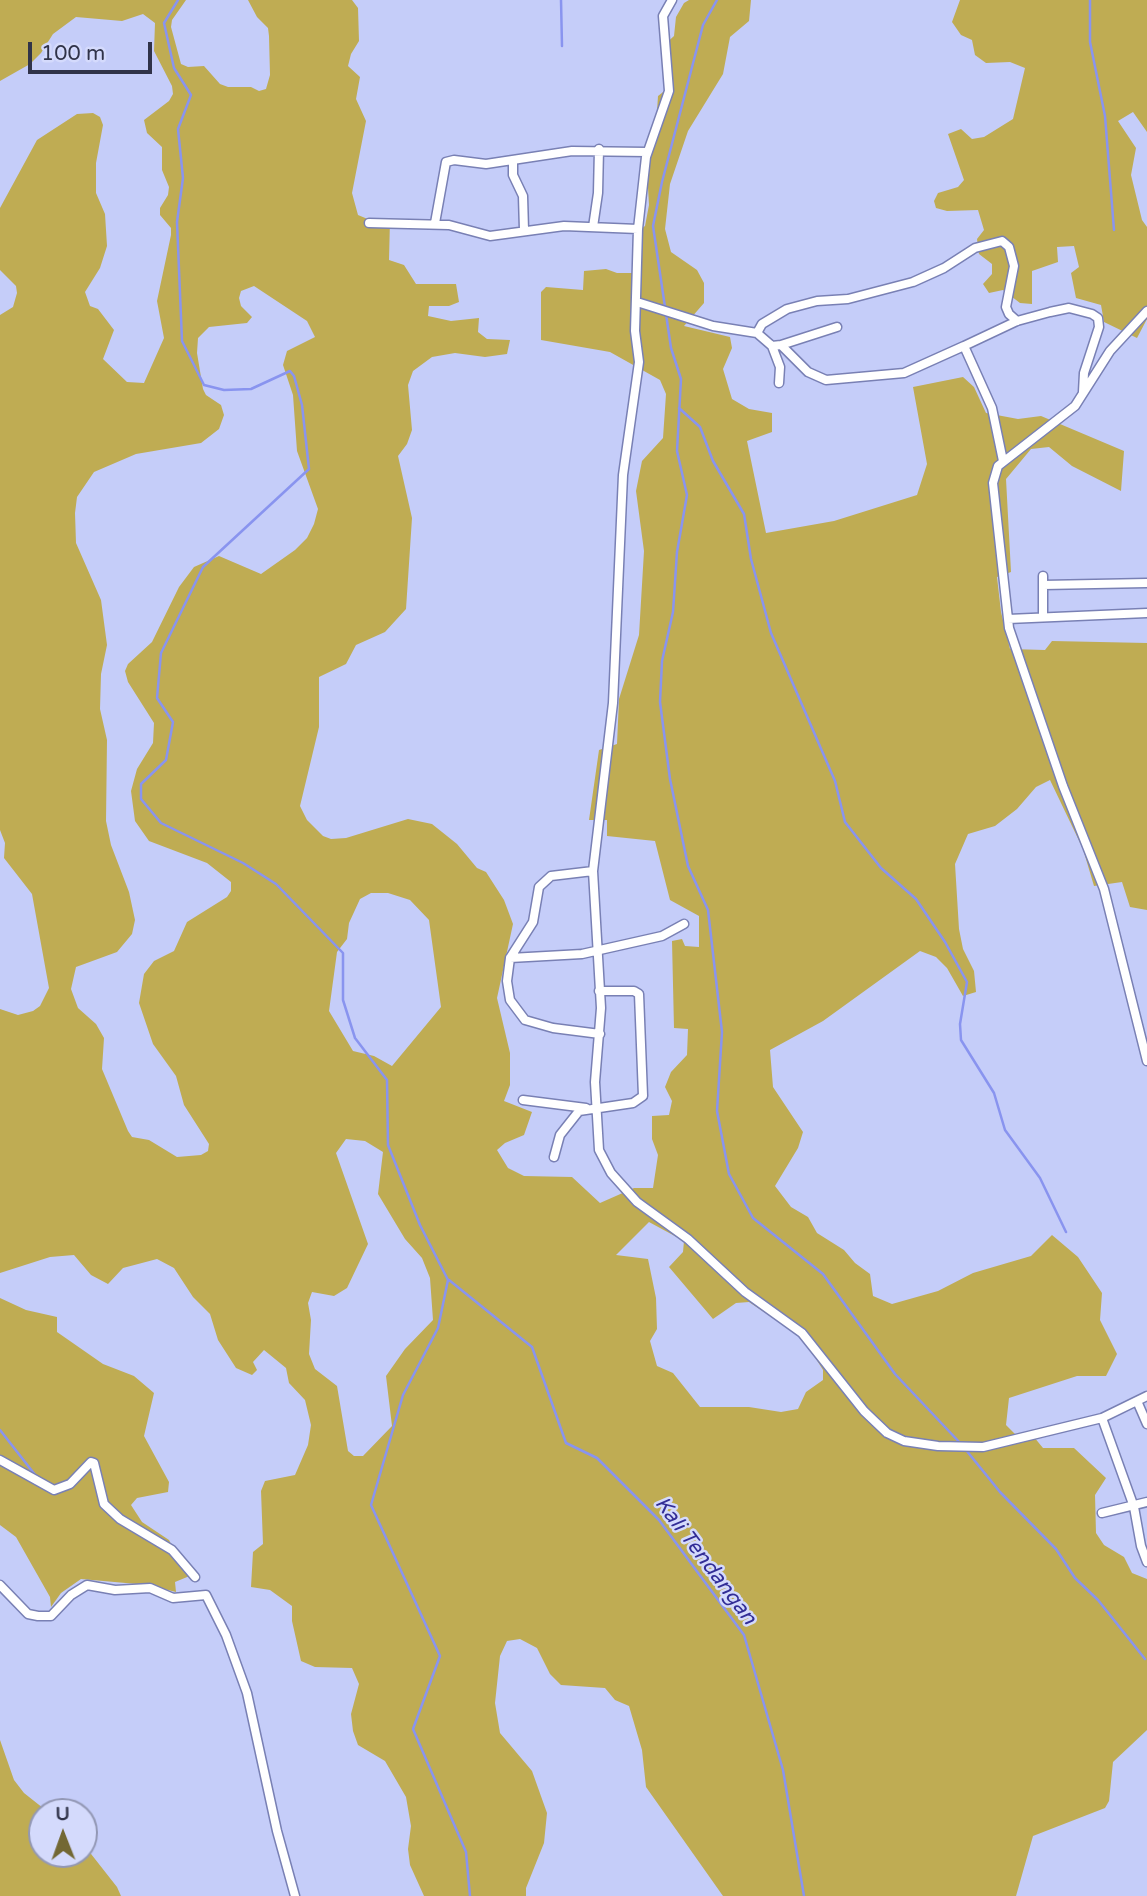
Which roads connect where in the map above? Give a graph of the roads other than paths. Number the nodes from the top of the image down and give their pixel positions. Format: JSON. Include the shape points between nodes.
{"nodes":[{"id":1,"x":672,"y":0,"type":"edge"},
{"id":2,"x":598,"y":149,"type":"junction"},
{"id":3,"x":647,"y":152,"type":"junction"},
{"id":4,"x":513,"y":160,"type":"junction"},
{"id":5,"x":369,"y":223,"type":"dead end"},
{"id":6,"x":435,"y":223,"type":"junction"},
{"id":7,"x":593,"y":228,"type":"junction"},
{"id":8,"x":638,"y":229,"type":"junction"},
{"id":9,"x":524,"y":230,"type":"junction"},
{"id":10,"x":637,"y":302,"type":"junction"},
{"id":11,"x":1147,"y":311,"type":"edge"},
{"id":12,"x":1017,"y":321,"type":"junction"},
{"id":13,"x":837,"y":327,"type":"dead end"},
{"id":14,"x":757,"y":333,"type":"junction"},
{"id":15,"x":777,"y":346,"type":"junction"},
{"id":16,"x":964,"y":346,"type":"junction"},
{"id":17,"x":779,"y":383,"type":"dead end"},
{"id":18,"x":1083,"y":395,"type":"junction"},
{"id":19,"x":1003,"y":461,"type":"junction"},
{"id":20,"x":1147,"y":583,"type":"edge"},
{"id":21,"x":1147,"y":614,"type":"edge"},
{"id":22,"x":1043,"y":617,"type":"junction"},
{"id":23,"x":1008,"y":619,"type":"junction"},
{"id":24,"x":593,"y":871,"type":"junction"},
{"id":25,"x":684,"y":924,"type":"dead end"},
{"id":26,"x":597,"y":951,"type":"junction"},
{"id":27,"x":510,"y":958,"type":"junction"},
{"id":28,"x":599,"y":991,"type":"junction"},
{"id":29,"x":1143,"y":1027,"type":"edge"},
{"id":30,"x":600,"y":1034,"type":"junction"},
{"id":31,"x":1147,"y":1061,"type":"edge"},
{"id":32,"x":523,"y":1100,"type":"dead end"},
{"id":33,"x":596,"y":1107,"type":"junction"},
{"id":34,"x":586,"y":1108,"type":"junction"},
{"id":35,"x":554,"y":1157,"type":"dead end"},
{"id":36,"x":1147,"y":1396,"type":"edge"},
{"id":37,"x":1137,"y":1401,"type":"junction"},
{"id":38,"x":1102,"y":1418,"type":"junction"},
{"id":39,"x":1147,"y":1424,"type":"edge"},
{"id":40,"x":0,"y":1460,"type":"edge"},
{"id":41,"x":1147,"y":1502,"type":"edge"},
{"id":42,"x":1134,"y":1507,"type":"junction"},
{"id":43,"x":1102,"y":1513,"type":"dead end"},
{"id":44,"x":1147,"y":1562,"type":"edge"},
{"id":45,"x":195,"y":1577,"type":"dead end"},
{"id":46,"x":0,"y":1585,"type":"edge"},
{"id":47,"x":295,"y":1896,"type":"edge"}],
"edges":[{"from":1,"to":3,"type":"street","via":[[663,16],[669,92]]},
{"from":2,"to":3,"type":"street"},
{"from":2,"to":4,"type":"street"},
{"from":2,"to":7,"type":"street"},
{"from":3,"to":8,"type":"street"},
{"from":4,"to":6,"type":"street","via":[[446,162]]},
{"from":4,"to":9,"type":"street","via":[[513,175],[523,195]]},
{"from":5,"to":6,"type":"street"},
{"from":6,"to":9,"type":"street","via":[[490,236]]},
{"from":7,"to":8,"type":"street"},
{"from":7,"to":9,"type":"street"},
{"from":8,"to":10,"type":"street"},
{"from":10,"to":14,"type":"street","via":[[713,326]]},
{"from":10,"to":24,"type":"street","via":[[639,362],[622,475],[613,703]]},
{"from":11,"to":18,"type":"street","via":[[1110,351]]},
{"from":12,"to":14,"type":"street","via":[[1006,307],[1014,266],[1002,240],[975,248],[913,282],[787,309],[762,324]]},
{"from":12,"to":16,"type":"street"},
{"from":12,"to":18,"type":"street","via":[[1069,308],[1098,318]]},
{"from":13,"to":15,"type":"street"},
{"from":14,"to":15,"type":"street"},
{"from":15,"to":16,"type":"street","via":[[808,372],[826,380],[904,373]]},
{"from":15,"to":17,"type":"street"},
{"from":16,"to":19,"type":"street","via":[[994,416]]},
{"from":18,"to":19,"type":"street","via":[[1062,418]]},
{"from":19,"to":23,"type":"street","via":[[995,474],[994,493]]},
{"from":20,"to":22,"type":"street","via":[[1043,581]]},
{"from":21,"to":22,"type":"street"},
{"from":22,"to":23,"type":"street"},
{"from":23,"to":29,"type":"street","via":[[1063,786],[1104,889]]},
{"from":24,"to":26,"type":"street"},
{"from":24,"to":27,"type":"street","via":[[546,880],[536,894],[533,922]]},
{"from":25,"to":26,"type":"street","via":[[662,936]]},
{"from":26,"to":27,"type":"street"},
{"from":26,"to":28,"type":"street"},
{"from":27,"to":30,"type":"street","via":[[508,992],[519,1016],[542,1026]]},
{"from":28,"to":30,"type":"street"},
{"from":28,"to":33,"type":"street","via":[[639,994],[644,1091],[633,1104]]},
{"from":29,"to":31,"type":"street"},
{"from":30,"to":33,"type":"street"},
{"from":32,"to":34,"type":"street"},
{"from":33,"to":34,"type":"street"},
{"from":33,"to":38,"type":"street","via":[[597,1139],[604,1161],[637,1202],[802,1333],[887,1433],[904,1441],[957,1448],[1003,1443]]},
{"from":34,"to":35,"type":"street","via":[[564,1129]]},
{"from":36,"to":37,"type":"street"},
{"from":37,"to":38,"type":"street"},
{"from":37,"to":39,"type":"street"},
{"from":38,"to":42,"type":"street"},
{"from":40,"to":45,"type":"street","via":[[54,1490],[70,1484],[94,1462],[104,1504],[171,1549]]},
{"from":41,"to":42,"type":"street"},
{"from":42,"to":43,"type":"street"},
{"from":42,"to":44,"type":"street"},
{"from":46,"to":47,"type":"street","via":[[28,1614],[38,1616],[51,1616],[87,1585],[115,1590],[150,1588],[173,1598],[206,1595],[247,1693]]}]}
